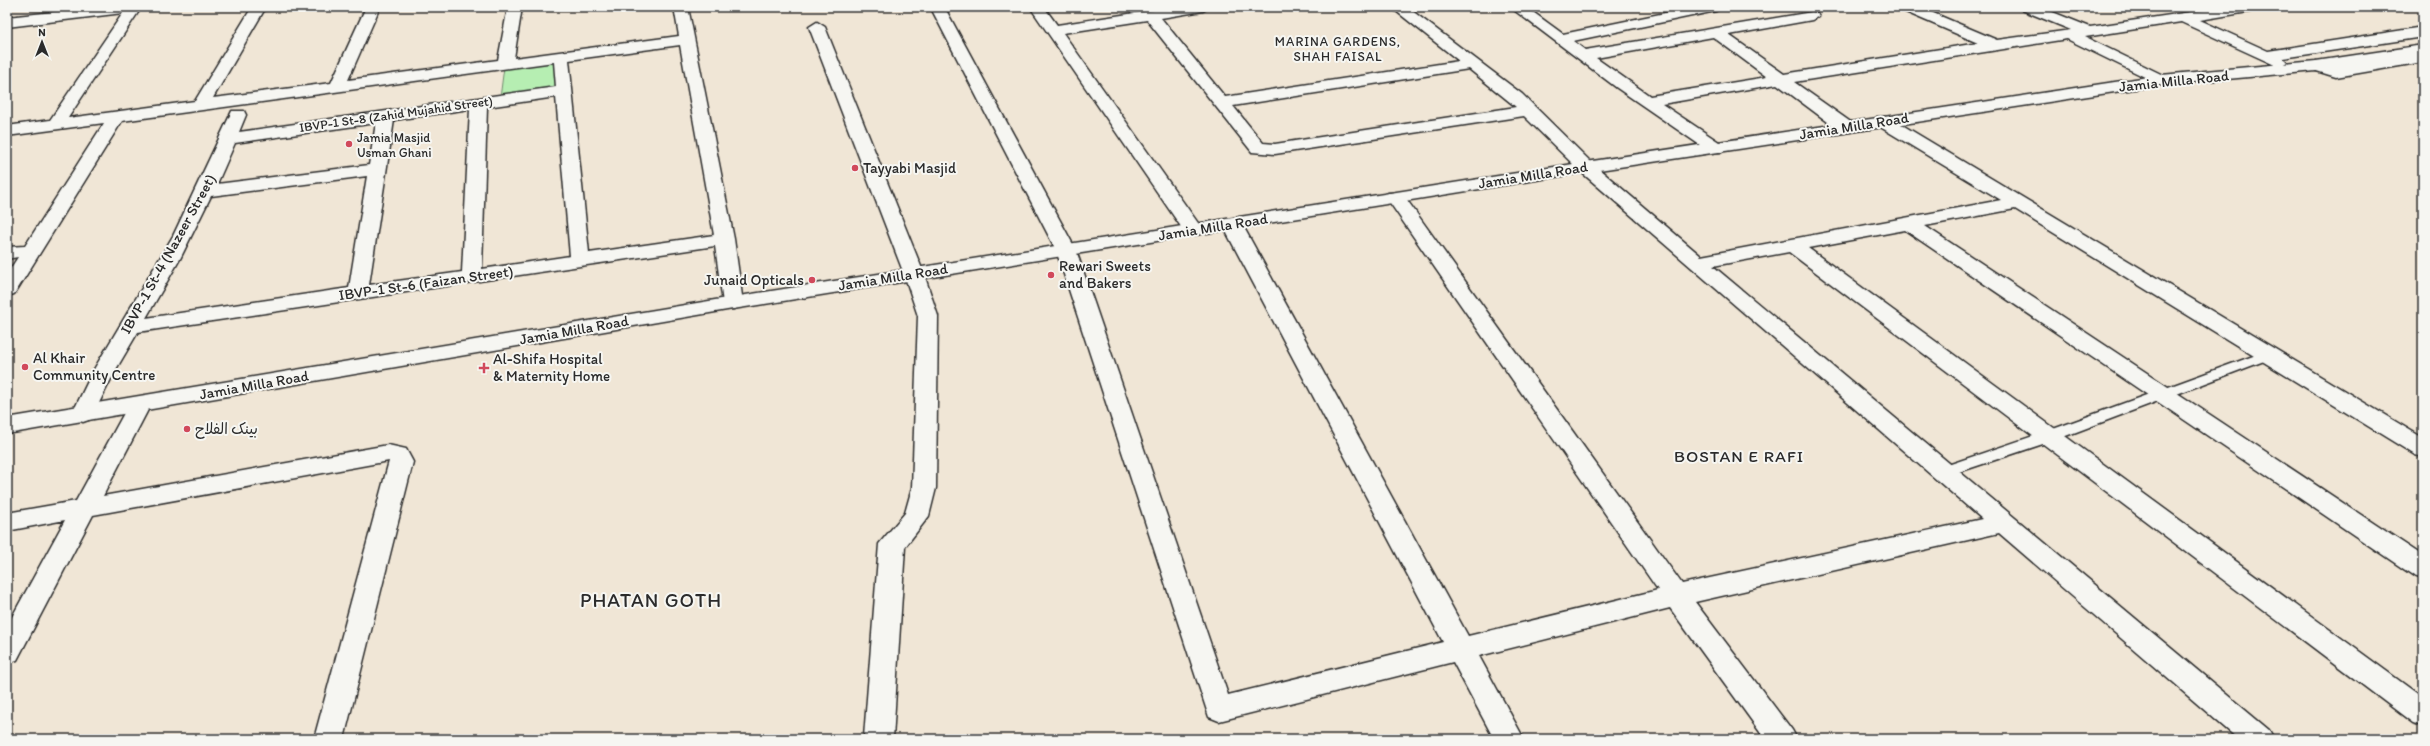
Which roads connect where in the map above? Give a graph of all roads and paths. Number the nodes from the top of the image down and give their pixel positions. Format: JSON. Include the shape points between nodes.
{"nodes":[{"id":1,"x":30,"y":7,"type":"edge"},
{"id":2,"x":135,"y":7,"type":"edge"},
{"id":3,"x":139,"y":7,"type":"edge"},
{"id":4,"x":258,"y":7,"type":"edge"},
{"id":5,"x":373,"y":7,"type":"edge"},
{"id":6,"x":515,"y":7,"type":"edge"},
{"id":7,"x":681,"y":7,"type":"edge"},
{"id":8,"x":1037,"y":7,"type":"edge"},
{"id":9,"x":1203,"y":7,"type":"edge"},
{"id":10,"x":1398,"y":7,"type":"edge"},
{"id":11,"x":1517,"y":7,"type":"edge"},
{"id":12,"x":1716,"y":7,"type":"edge"},
{"id":13,"x":1906,"y":7,"type":"edge"},
{"id":14,"x":2027,"y":7,"type":"edge"},
{"id":15,"x":2156,"y":7,"type":"edge"},
{"id":16,"x":2254,"y":7,"type":"edge"},
{"id":17,"x":939,"y":10,"type":"dead end"},
{"id":18,"x":1151,"y":15,"type":"junction"},
{"id":19,"x":1812,"y":16,"type":"dead end"},
{"id":20,"x":2186,"y":18,"type":"junction"},
{"id":21,"x":13,"y":22,"type":"edge"},
{"id":22,"x":817,"y":27,"type":"dead end"},
{"id":23,"x":1053,"y":30,"type":"junction"},
{"id":24,"x":2088,"y":31,"type":"junction"},
{"id":25,"x":1716,"y":32,"type":"junction"},
{"id":26,"x":2423,"y":32,"type":"edge"},
{"id":27,"x":2068,"y":34,"type":"junction"},
{"id":28,"x":7,"y":36,"type":"edge"},
{"id":29,"x":1560,"y":39,"type":"junction"},
{"id":30,"x":686,"y":40,"type":"junction"},
{"id":31,"x":1995,"y":45,"type":"junction"},
{"id":32,"x":2423,"y":50,"type":"edge"},
{"id":33,"x":1583,"y":55,"type":"junction"},
{"id":34,"x":2266,"y":56,"type":"junction"},
{"id":35,"x":561,"y":57,"type":"junction"},
{"id":36,"x":2423,"y":57,"type":"edge"},
{"id":37,"x":505,"y":64,"type":"junction"},
{"id":38,"x":1472,"y":64,"type":"junction"},
{"id":39,"x":2305,"y":67,"type":"junction"},
{"id":40,"x":1781,"y":78,"type":"junction"},
{"id":41,"x":2161,"y":80,"type":"junction"},
{"id":42,"x":338,"y":87,"type":"junction"},
{"id":43,"x":564,"y":91,"type":"junction"},
{"id":44,"x":1647,"y":101,"type":"junction"},
{"id":45,"x":479,"y":102,"type":"junction"},
{"id":46,"x":1223,"y":102,"type":"junction"},
{"id":47,"x":201,"y":105,"type":"junction"},
{"id":48,"x":1528,"y":110,"type":"junction"},
{"id":49,"x":238,"y":115,"type":"dead end"},
{"id":50,"x":386,"y":115,"type":"junction"},
{"id":51,"x":111,"y":117,"type":"junction"},
{"id":52,"x":1883,"y":121,"type":"junction"},
{"id":53,"x":55,"y":125,"type":"junction"},
{"id":54,"x":1846,"y":127,"type":"junction"},
{"id":55,"x":7,"y":131,"type":"edge"},
{"id":56,"x":228,"y":139,"type":"junction"},
{"id":57,"x":1716,"y":148,"type":"junction"},
{"id":58,"x":1586,"y":167,"type":"junction"},
{"id":59,"x":378,"y":169,"type":"junction"},
{"id":60,"x":204,"y":191,"type":"junction"},
{"id":61,"x":1395,"y":197,"type":"junction"},
{"id":62,"x":2017,"y":203,"type":"junction"},
{"id":63,"x":1908,"y":223,"type":"junction"},
{"id":64,"x":1232,"y":224,"type":"junction"},
{"id":65,"x":1193,"y":230,"type":"junction"},
{"id":66,"x":724,"y":238,"type":"junction"},
{"id":67,"x":1792,"y":245,"type":"junction"},
{"id":68,"x":1066,"y":250,"type":"junction"},
{"id":69,"x":14,"y":252,"type":"edge"},
{"id":70,"x":579,"y":256,"type":"junction"},
{"id":71,"x":1697,"y":263,"type":"junction"},
{"id":72,"x":7,"y":273,"type":"edge"},
{"id":73,"x":914,"y":274,"type":"junction"},
{"id":74,"x":472,"y":276,"type":"junction"},
{"id":75,"x":7,"y":290,"type":"edge"},
{"id":76,"x":358,"y":293,"type":"junction"},
{"id":77,"x":733,"y":303,"type":"junction"},
{"id":78,"x":129,"y":327,"type":"junction"},
{"id":79,"x":2267,"y":355,"type":"junction"},
{"id":80,"x":2160,"y":394,"type":"junction"},
{"id":81,"x":140,"y":404,"type":"junction"},
{"id":82,"x":83,"y":414,"type":"junction"},
{"id":83,"x":7,"y":426,"type":"edge"},
{"id":84,"x":2050,"y":436,"type":"junction"},
{"id":85,"x":2423,"y":449,"type":"edge"},
{"id":86,"x":1944,"y":472,"type":"junction"},
{"id":87,"x":84,"y":508,"type":"junction"},
{"id":88,"x":7,"y":522,"type":"edge"},
{"id":89,"x":2004,"y":523,"type":"junction"},
{"id":90,"x":2423,"y":569,"type":"edge"},
{"id":91,"x":1676,"y":596,"type":"junction"},
{"id":92,"x":1462,"y":649,"type":"junction"},
{"id":93,"x":7,"y":652,"type":"edge"},
{"id":94,"x":2423,"y":714,"type":"edge"},
{"id":95,"x":879,"y":737,"type":"dead end"},
{"id":96,"x":329,"y":739,"type":"edge"},
{"id":97,"x":1509,"y":739,"type":"edge"},
{"id":98,"x":1782,"y":739,"type":"edge"},
{"id":99,"x":2260,"y":739,"type":"edge"}],
"edges":[{"from":1,"to":21,"type":"street"},
{"from":2,"to":3,"type":"street"},
{"from":2,"to":21,"type":"street"},
{"from":2,"to":53,"type":"street"},
{"from":4,"to":47,"type":"street"},
{"from":5,"to":42,"type":"street"},
{"from":6,"to":37,"type":"street"},
{"from":7,"to":30,"type":"street"},
{"from":8,"to":23,"type":"street"},
{"from":9,"to":18,"type":"street"},
{"from":10,"to":38,"type":"street"},
{"from":11,"to":29,"type":"street"},
{"from":12,"to":29,"type":"street"},
{"from":13,"to":31,"type":"street"},
{"from":14,"to":24,"type":"street"},
{"from":15,"to":20,"type":"street"},
{"from":16,"to":20,"type":"street"},
{"from":17,"to":68,"type":"street"},
{"from":18,"to":23,"type":"street"},
{"from":18,"to":46,"type":"street"},
{"from":19,"to":25,"type":"street"},
{"from":20,"to":24,"type":"street"},
{"from":20,"to":34,"type":"street"},
{"from":21,"to":28,"type":"street"},
{"from":22,"to":73,"type":"street"},
{"from":23,"to":65,"type":"street"},
{"from":24,"to":27,"type":"street"},
{"from":25,"to":33,"type":"street"},
{"from":25,"to":40,"type":"street"},
{"from":26,"to":34,"type":"street"},
{"from":27,"to":31,"type":"street"},
{"from":27,"to":41,"type":"street"},
{"from":29,"to":33,"type":"street"},
{"from":30,"to":35,"type":"street"},
{"from":30,"to":66,"type":"street"},
{"from":31,"to":40,"type":"street"},
{"from":32,"to":39,"type":"street","name":"Jamia Milla Road"},
{"from":33,"to":44,"type":"street"},
{"from":34,"to":39,"type":"street"},
{"from":35,"to":37,"type":"street"},
{"from":35,"to":43,"type":"street"},
{"from":35,"to":70,"type":"street"},
{"from":36,"to":39,"type":"street","via":[[2336,72]]},
{"from":37,"to":42,"type":"street"},
{"from":38,"to":46,"type":"street"},
{"from":38,"to":48,"type":"street"},
{"from":39,"to":41,"type":"street","name":"Jamia Milla Road"},
{"from":40,"to":44,"type":"street"},
{"from":40,"to":54,"type":"street"},
{"from":41,"to":52,"type":"street","name":"Jamia Milla Road"},
{"from":42,"to":47,"type":"street"},
{"from":43,"to":45,"type":"street","name":"IBVP-1 St-8 (Zahid Mujahid Street)"},
{"from":43,"to":70,"type":"street"},
{"from":44,"to":57,"type":"street"},
{"from":45,"to":50,"type":"street","name":"IBVP-1 St-8 (Zahid Mujahid Street)"},
{"from":45,"to":74,"type":"street"},
{"from":46,"to":48,"type":"street","via":[[1258,148],[1266,149]]},
{"from":47,"to":51,"type":"street"},
{"from":48,"to":58,"type":"street"},
{"from":49,"to":56,"type":"street","name":"IBVP-1 St-4 (Nazeer Street)"},
{"from":50,"to":56,"type":"street","name":"IBVP-1 St-8 (Zahid Mujahid Street)"},
{"from":50,"to":59,"type":"street"},
{"from":51,"to":53,"type":"street"},
{"from":51,"to":69,"type":"street"},
{"from":51,"to":75,"type":"street"},
{"from":52,"to":54,"type":"street","name":"Jamia Milla Road"},
{"from":52,"to":62,"type":"street"},
{"from":53,"to":55,"type":"street"},
{"from":54,"to":57,"type":"street","name":"Jamia Milla Road"},
{"from":56,"to":60,"type":"street","name":"IBVP-1 St-4 (Nazeer Street)"},
{"from":57,"to":58,"type":"street","name":"Jamia Milla Road"},
{"from":58,"to":61,"type":"street","name":"Jamia Milla Road"},
{"from":58,"to":71,"type":"street"},
{"from":59,"to":60,"type":"street"},
{"from":59,"to":76,"type":"street"},
{"from":60,"to":78,"type":"street","name":"IBVP-1 St-4 (Nazeer Street)","via":[[143,306]]},
{"from":61,"to":64,"type":"street","name":"Jamia Milla Road"},
{"from":61,"to":91,"type":"street"},
{"from":62,"to":63,"type":"street"},
{"from":62,"to":79,"type":"street"},
{"from":63,"to":67,"type":"street"},
{"from":63,"to":80,"type":"street"},
{"from":64,"to":65,"type":"street","name":"Jamia Milla Road"},
{"from":64,"to":92,"type":"street"},
{"from":65,"to":68,"type":"street","name":"Jamia Milla Road"},
{"from":66,"to":70,"type":"street","name":"IBVP-1 St-6 (Faizan Street)"},
{"from":66,"to":77,"type":"street"},
{"from":67,"to":71,"type":"street"},
{"from":67,"to":84,"type":"street"},
{"from":68,"to":73,"type":"street","name":"Jamia Milla Road"},
{"from":68,"to":92,"type":"street","via":[[1219,709]]},
{"from":69,"to":72,"type":"street"},
{"from":70,"to":74,"type":"street","name":"IBVP-1 St-6 (Faizan Street)"},
{"from":71,"to":86,"type":"street"},
{"from":73,"to":77,"type":"street","name":"Jamia Milla Road"},
{"from":73,"to":95,"type":"street","via":[[928,316],[924,488],[918,516],[892,544]]},
{"from":74,"to":76,"type":"street","name":"IBVP-1 St-6 (Faizan Street)"},
{"from":76,"to":78,"type":"street","name":"IBVP-1 St-6 (Faizan Street)"},
{"from":77,"to":81,"type":"street","name":"Jamia Milla Road"},
{"from":78,"to":82,"type":"street","name":"IBVP-1 St-4 (Nazeer Street)","via":[[108,362]]},
{"from":79,"to":80,"type":"lane"},
{"from":79,"to":85,"type":"street"},
{"from":80,"to":84,"type":"lane"},
{"from":80,"to":90,"type":"street"},
{"from":81,"to":82,"type":"street","name":"Jamia Milla Road"},
{"from":81,"to":87,"type":"street"},
{"from":82,"to":83,"type":"street","name":"Jamia Milla Road"},
{"from":84,"to":86,"type":"lane"},
{"from":84,"to":94,"type":"street"},
{"from":86,"to":89,"type":"street"},
{"from":87,"to":88,"type":"street"},
{"from":87,"to":93,"type":"street"},
{"from":87,"to":96,"type":"street","via":[[388,453],[398,455],[401,462]]},
{"from":89,"to":91,"type":"street"},
{"from":89,"to":99,"type":"street"},
{"from":91,"to":92,"type":"street"},
{"from":91,"to":98,"type":"street"},
{"from":92,"to":97,"type":"street"}]}
